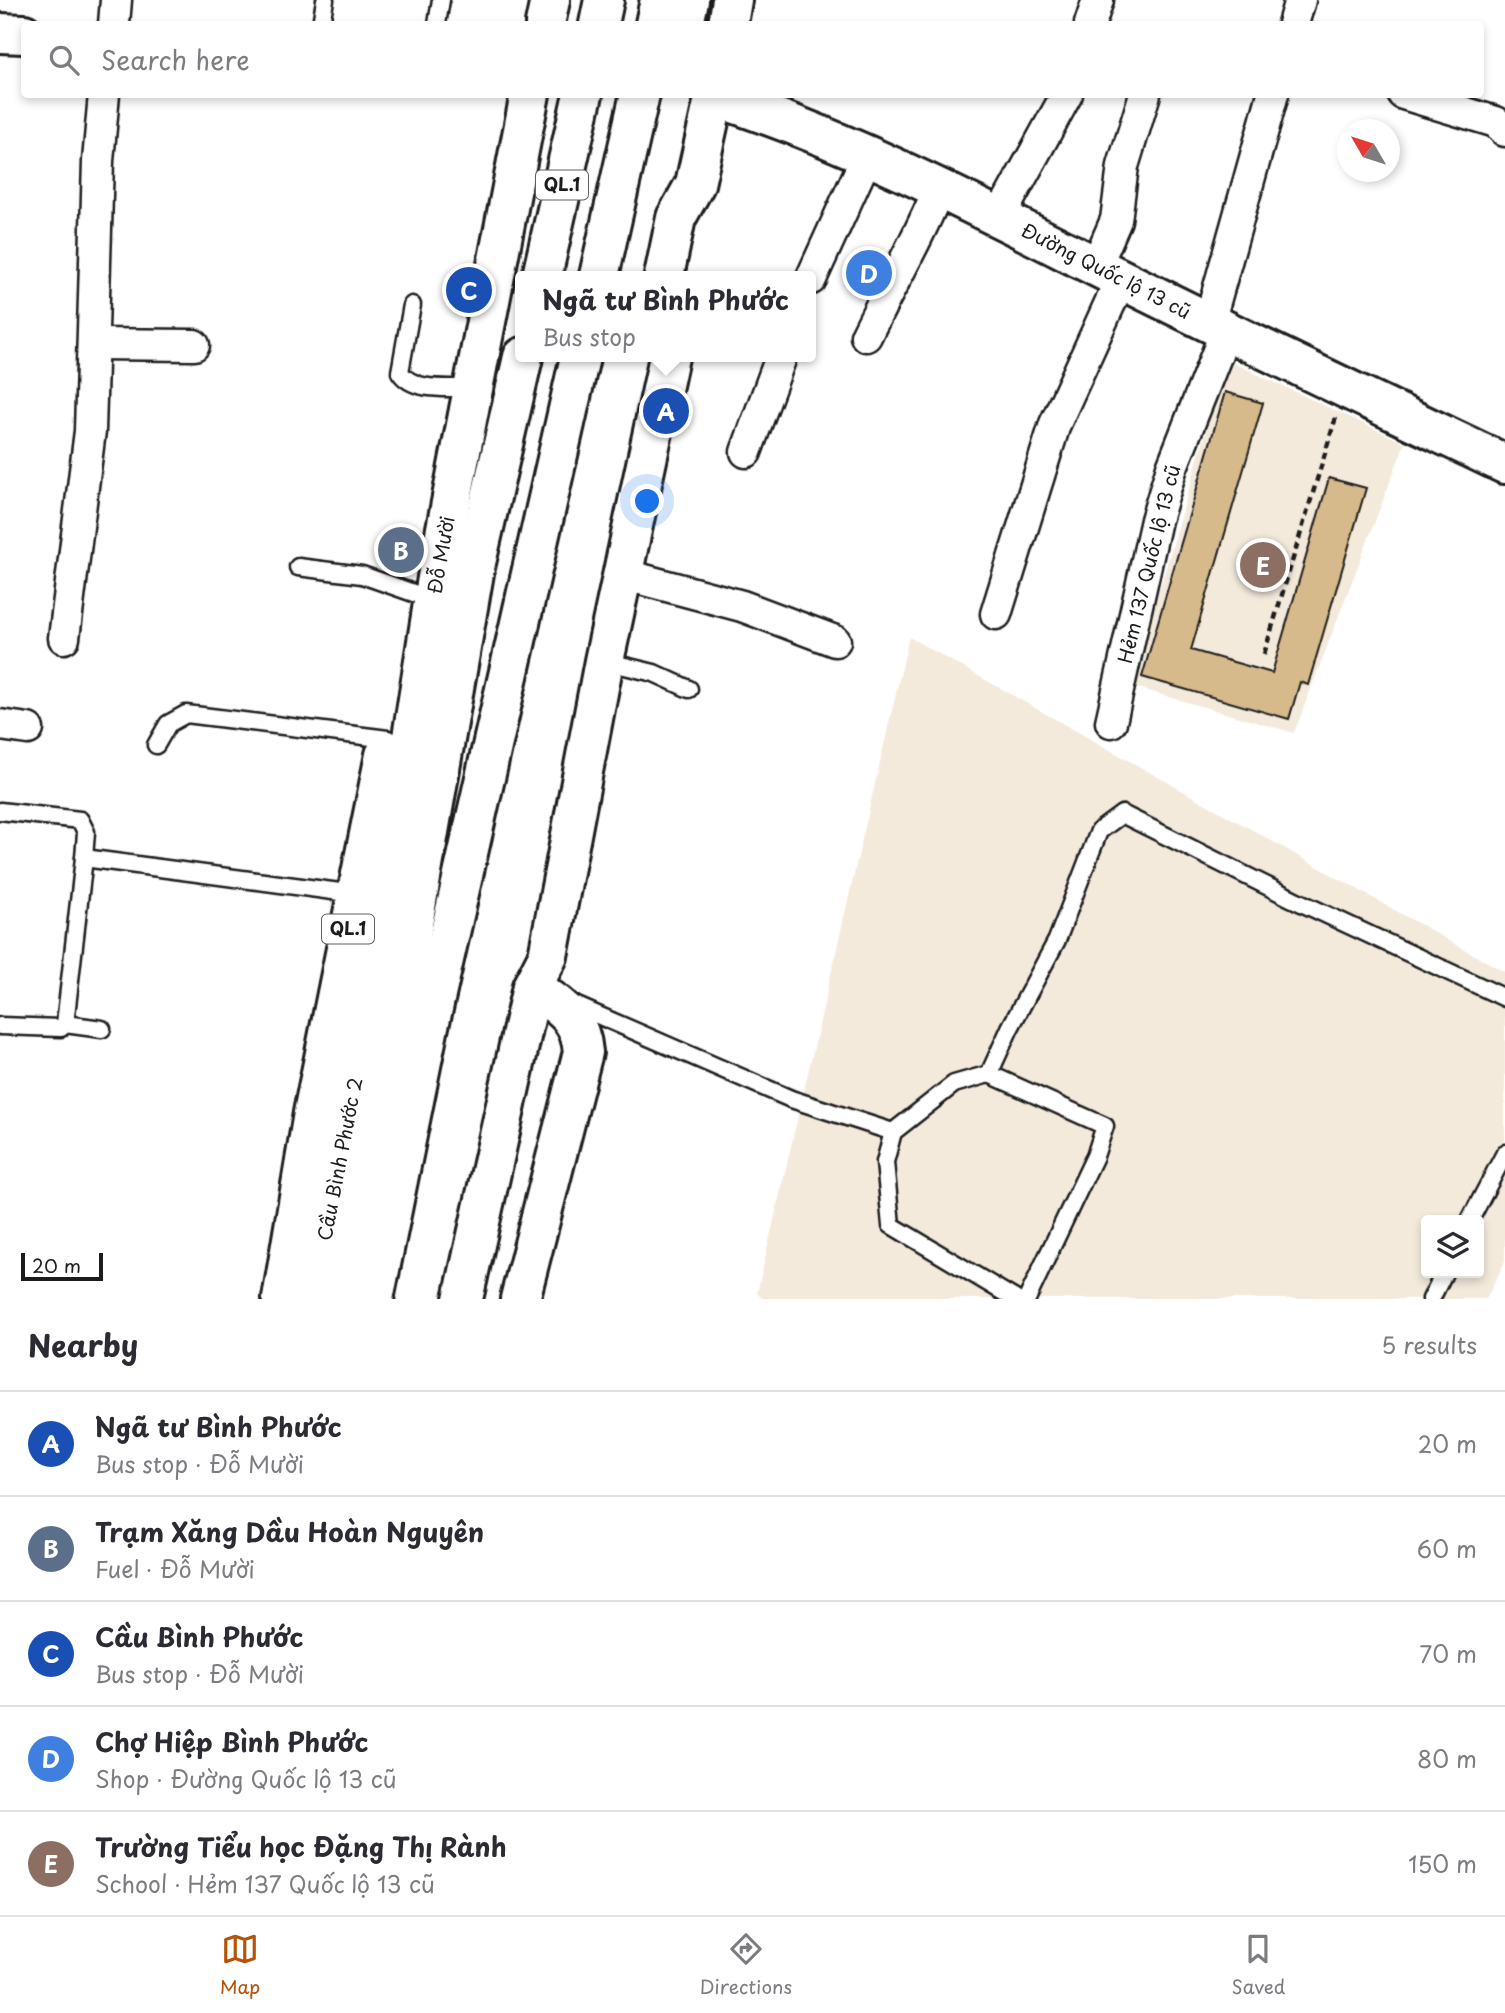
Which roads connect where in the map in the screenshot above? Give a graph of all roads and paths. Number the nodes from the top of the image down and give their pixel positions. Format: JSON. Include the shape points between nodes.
{"nodes":[{"id":1,"x":116,"y":0,"type":"edge"},
{"id":2,"x":325,"y":0,"type":"edge"},
{"id":3,"x":441,"y":0,"type":"edge"},
{"id":4,"x":550,"y":0,"type":"edge"},
{"id":5,"x":578,"y":0,"type":"edge"},
{"id":6,"x":604,"y":0,"type":"edge"},
{"id":7,"x":660,"y":0,"type":"edge"},
{"id":8,"x":689,"y":0,"type":"edge"},
{"id":9,"x":732,"y":0,"type":"edge"},
{"id":10,"x":1098,"y":0,"type":"edge"},
{"id":11,"x":1300,"y":0,"type":"edge"},
{"id":12,"x":114,"y":21,"type":"edge"},
{"id":13,"x":322,"y":21,"type":"edge"},
{"id":14,"x":438,"y":21,"type":"edge"},
{"id":15,"x":546,"y":21,"type":"edge"},
{"id":16,"x":574,"y":21,"type":"edge"},
{"id":17,"x":600,"y":21,"type":"edge"},
{"id":18,"x":656,"y":21,"type":"edge"},
{"id":19,"x":685,"y":21,"type":"edge"},
{"id":20,"x":728,"y":21,"type":"edge"},
{"id":21,"x":1091,"y":21,"type":"edge"},
{"id":22,"x":1294,"y":21,"type":"edge"},
{"id":23,"x":0,"y":33,"type":"edge"},
{"id":24,"x":21,"y":34,"type":"edge"},
{"id":25,"x":104,"y":98,"type":"edge"},
{"id":26,"x":529,"y":98,"type":"edge"},
{"id":27,"x":582,"y":98,"type":"edge"},
{"id":28,"x":639,"y":98,"type":"edge"},
{"id":29,"x":709,"y":98,"type":"edge"},
{"id":30,"x":719,"y":98,"type":"edge"},
{"id":31,"x":1065,"y":98,"type":"edge"},
{"id":32,"x":1144,"y":98,"type":"edge"},
{"id":33,"x":1272,"y":98,"type":"edge"},
{"id":34,"x":1416,"y":98,"type":"edge"},
{"id":35,"x":1505,"y":131,"type":"edge"},
{"id":36,"x":867,"y":156,"type":"junction"},
{"id":37,"x":695,"y":184,"type":"junction"},
{"id":38,"x":939,"y":188,"type":"junction"},
{"id":39,"x":999,"y":218,"type":"junction"},
{"id":40,"x":543,"y":271,"type":"edge"},
{"id":41,"x":600,"y":271,"type":"edge"},
{"id":42,"x":665,"y":271,"type":"edge"},
{"id":43,"x":687,"y":271,"type":"edge"},
{"id":44,"x":815,"y":271,"type":"edge"},
{"id":45,"x":1108,"y":273,"type":"junction"},
{"id":46,"x":412,"y":304,"type":"dead end"},
{"id":47,"x":1217,"y":327,"type":"junction"},
{"id":48,"x":866,"y":336,"type":"dead end"},
{"id":49,"x":94,"y":344,"type":"junction"},
{"id":50,"x":194,"y":345,"type":"dead end"},
{"id":51,"x":521,"y":362,"type":"edge"},
{"id":52,"x":579,"y":362,"type":"edge"},
{"id":53,"x":647,"y":362,"type":"edge"},
{"id":54,"x":668,"y":362,"type":"edge"},
{"id":55,"x":779,"y":362,"type":"edge"},
{"id":56,"x":473,"y":388,"type":"junction"},
{"id":57,"x":1345,"y":388,"type":"junction"},
{"id":58,"x":747,"y":452,"type":"dead end"},
{"id":59,"x":1505,"y":464,"type":"edge"},
{"id":60,"x":298,"y":567,"type":"dead end"},
{"id":61,"x":622,"y":574,"type":"junction"},
{"id":62,"x":445,"y":576,"type":"junction"},
{"id":63,"x":996,"y":614,"type":"dead end"},
{"id":64,"x":64,"y":638,"type":"dead end"},
{"id":65,"x":835,"y":641,"type":"dead end"},
{"id":66,"x":1264,"y":654,"type":"dead end"},
{"id":67,"x":604,"y":661,"type":"junction"},
{"id":68,"x":689,"y":689,"type":"dead end"},
{"id":69,"x":1111,"y":722,"type":"dead end"},
{"id":70,"x":388,"y":739,"type":"junction"},
{"id":71,"x":156,"y":745,"type":"dead end"},
{"id":72,"x":0,"y":811,"type":"edge"},
{"id":73,"x":84,"y":858,"type":"junction"},
{"id":74,"x":355,"y":894,"type":"junction"},
{"id":75,"x":532,"y":987,"type":"junction"},
{"id":76,"x":1505,"y":998,"type":"edge"},
{"id":77,"x":398,"y":1022,"type":"junction"},
{"id":78,"x":65,"y":1024,"type":"junction"},
{"id":79,"x":0,"y":1026,"type":"edge"},
{"id":80,"x":102,"y":1029,"type":"dead end"},
{"id":81,"x":989,"y":1074,"type":"junction"},
{"id":82,"x":893,"y":1132,"type":"junction"},
{"id":83,"x":1505,"y":1153,"type":"edge"},
{"id":84,"x":1473,"y":1215,"type":"edge"},
{"id":85,"x":1442,"y":1278,"type":"edge"},
{"id":86,"x":282,"y":1299,"type":"edge"},
{"id":87,"x":312,"y":1299,"type":"edge"},
{"id":88,"x":339,"y":1299,"type":"edge"},
{"id":89,"x":374,"y":1299,"type":"edge"},
{"id":90,"x":463,"y":1299,"type":"edge"},
{"id":91,"x":520,"y":1299,"type":"edge"},
{"id":92,"x":1014,"y":1299,"type":"edge"},
{"id":93,"x":1027,"y":1299,"type":"edge"},
{"id":94,"x":1431,"y":1299,"type":"edge"}],
"edges":[{"from":1,"to":12,"type":"street"},
{"from":2,"to":13,"type":"lane"},
{"from":3,"to":14,"type":"lane"},
{"from":4,"to":15,"type":"main road"},
{"from":5,"to":16,"type":"main road"},
{"from":6,"to":17,"type":"main road"},
{"from":7,"to":18,"type":"main road"},
{"from":8,"to":19,"type":"main road"},
{"from":9,"to":20,"type":"main road"},
{"from":10,"to":21,"type":"street"},
{"from":11,"to":22,"type":"street"},
{"from":23,"to":24,"type":"main road"},
{"from":25,"to":49,"type":"street"},
{"from":26,"to":56,"type":"main road","number":"QL.1"},
{"from":27,"to":40,"type":"main road","number":"QL.1"},
{"from":28,"to":41,"type":"main road","number":"QL.1"},
{"from":29,"to":37,"type":"main road"},
{"from":30,"to":36,"type":"main road","name":"Đường Quốc lộ 13 cũ","via":[[775,116]]},
{"from":31,"to":39,"type":"street"},
{"from":32,"to":45,"type":"street","via":[[1123,166]]},
{"from":33,"to":47,"type":"street","name":"Hẻm 137 Quốc lộ 13 cũ"},
{"from":34,"to":35,"type":"street","via":[[1496,122]]},
{"from":36,"to":38,"type":"main road","name":"Đường Quốc lộ 13 cũ"},
{"from":36,"to":44,"type":"street"},
{"from":37,"to":42,"type":"main road","via":[[676,218]]},
{"from":37,"to":43,"type":"main road","via":[[698,220]]},
{"from":38,"to":39,"type":"main road","name":"Đường Quốc lộ 13 cũ"},
{"from":38,"to":48,"type":"street"},
{"from":39,"to":45,"type":"main road","name":"Đường Quốc lộ 13 cũ"},
{"from":45,"to":47,"type":"main road","name":"Đường Quốc lộ 13 cũ"},
{"from":45,"to":63,"type":"street"},
{"from":46,"to":56,"type":"lane","via":[[400,372],[406,381]]},
{"from":47,"to":57,"type":"main road","name":"Đường Quốc lộ 13 cũ"},
{"from":47,"to":69,"type":"street","name":"Hẻm 137 Quốc lộ 13 cũ","via":[[1160,507]]},
{"from":49,"to":50,"type":"street"},
{"from":49,"to":64,"type":"street","via":[[90,431]]},
{"from":51,"to":62,"type":"main road","name":"Đỗ Mười","number":"QL.1"},
{"from":52,"to":77,"type":"main road","number":"QL.1"},
{"from":53,"to":75,"type":"main road","via":[[528,953]]},
{"from":54,"to":61,"type":"main road"},
{"from":55,"to":58,"type":"street"},
{"from":56,"to":62,"type":"main road","number":"QL.1","via":[[455,481]]},
{"from":57,"to":59,"type":"main road","name":"Đường Quốc lộ 13 cũ"},
{"from":57,"to":66,"type":"path"},
{"from":60,"to":62,"type":"lane","via":[[362,575]]},
{"from":61,"to":65,"type":"street","via":[[742,606]]},
{"from":61,"to":67,"type":"main road"},
{"from":62,"to":70,"type":"main road","number":"QL.1","via":[[404,655]]},
{"from":62,"to":77,"type":"main road","name":"Đỗ Mười","number":"QL.1"},
{"from":67,"to":68,"type":"lane","via":[[654,673]]},
{"from":67,"to":75,"type":"main road","via":[[548,956]]},
{"from":70,"to":71,"type":"lane","via":[[186,714],[168,724]]},
{"from":70,"to":74,"type":"main road","number":"QL.1"},
{"from":72,"to":73,"type":"lane","via":[[80,820],[86,832]]},
{"from":73,"to":74,"type":"lane"},
{"from":73,"to":78,"type":"lane"},
{"from":74,"to":86,"type":"main road","number":"QL.1"},
{"from":75,"to":82,"type":"lane","via":[[790,1099]]},
{"from":75,"to":90,"type":"main road"},
{"from":75,"to":91,"type":"main road","via":[[569,1014],[581,1031],[583,1052]]},
{"from":76,"to":81,"type":"lane","via":[[1122,814],[1099,831],[1057,940]]},
{"from":77,"to":87,"type":"main road","name":"Cầu Bình Phước 2","number":"QL.1"},
{"from":77,"to":88,"type":"main road","name":"Cầu Bình Phước 2","number":"QL.1"},
{"from":77,"to":89,"type":"main road","number":"QL.1"},
{"from":78,"to":79,"type":"lane","via":[[61,1028]]},
{"from":78,"to":80,"type":"lane"},
{"from":81,"to":82,"type":"lane","via":[[954,1084]]},
{"from":81,"to":93,"type":"lane","via":[[1105,1126]]},
{"from":82,"to":92,"type":"lane","via":[[885,1161],[891,1225]]},
{"from":83,"to":84,"type":"lane"},
{"from":85,"to":94,"type":"lane"}]}
